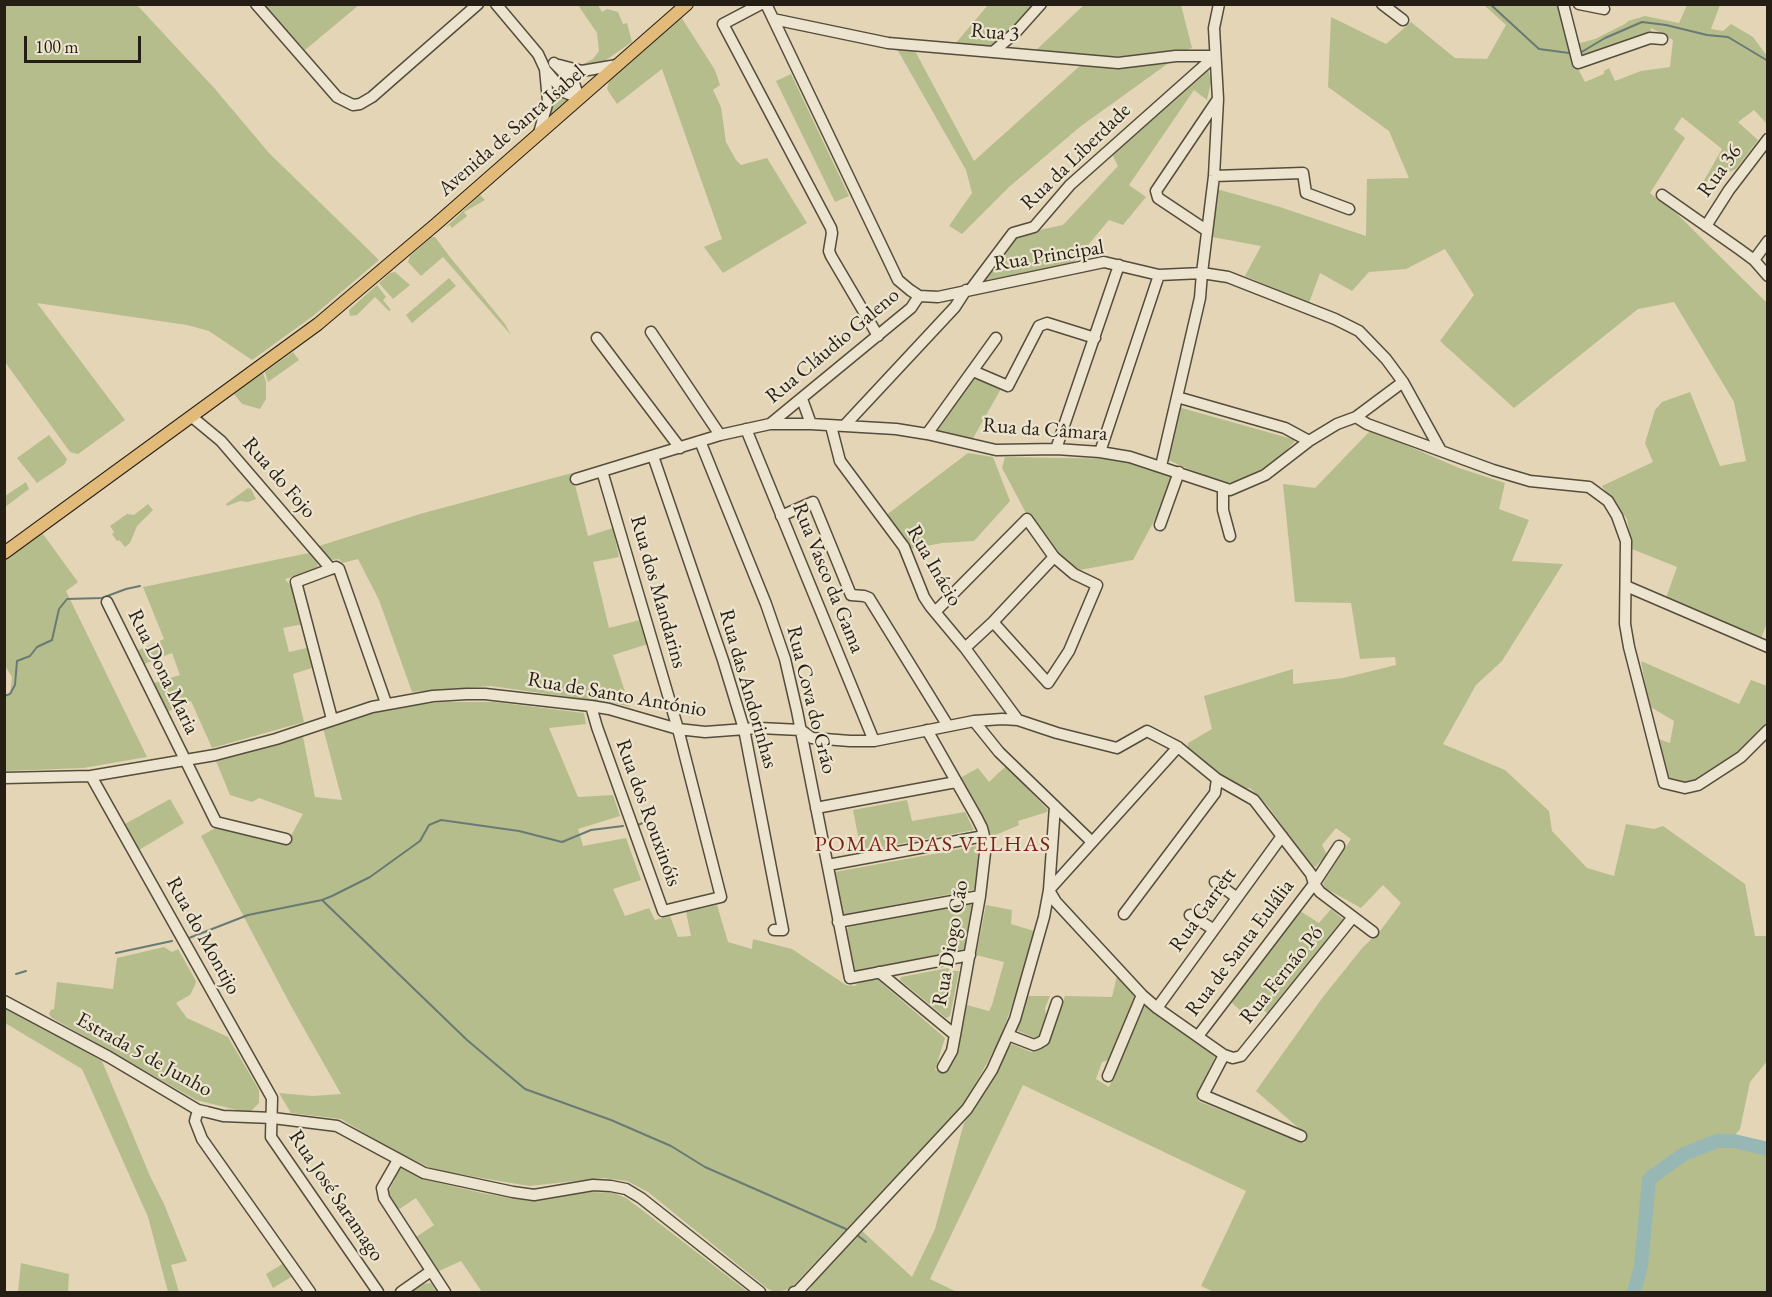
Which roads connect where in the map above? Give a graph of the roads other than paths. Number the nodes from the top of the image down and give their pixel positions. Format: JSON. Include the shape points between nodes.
{"nodes":[{"id":1,"x":256,"y":4,"type":"edge"},
{"id":2,"x":478,"y":4,"type":"edge"},
{"id":3,"x":496,"y":4,"type":"edge"},
{"id":4,"x":687,"y":4,"type":"edge"},
{"id":5,"x":760,"y":4,"type":"edge"},
{"id":6,"x":766,"y":4,"type":"edge"},
{"id":7,"x":1041,"y":4,"type":"edge"},
{"id":8,"x":1219,"y":4,"type":"edge"},
{"id":9,"x":1382,"y":4,"type":"edge"},
{"id":10,"x":1563,"y":4,"type":"edge"},
{"id":11,"x":1579,"y":4,"type":"edge"},
{"id":12,"x":1605,"y":9,"type":"dead end"},
{"id":13,"x":773,"y":19,"type":"junction"},
{"id":14,"x":1403,"y":20,"type":"dead end"},
{"id":15,"x":1662,"y":39,"type":"dead end"},
{"id":16,"x":993,"y":52,"type":"junction"},
{"id":17,"x":1215,"y":56,"type":"junction"},
{"id":18,"x":617,"y":65,"type":"junction"},
{"id":19,"x":549,"y":66,"type":"junction"},
{"id":20,"x":579,"y":98,"type":"junction"},
{"id":21,"x":1218,"y":99,"type":"junction"},
{"id":22,"x":539,"y":133,"type":"junction"},
{"id":23,"x":1767,"y":139,"type":"edge"},
{"id":24,"x":1214,"y":176,"type":"junction"},
{"id":25,"x":1662,"y":195,"type":"dead end"},
{"id":26,"x":1349,"y":209,"type":"dead end"},
{"id":27,"x":1706,"y":226,"type":"junction"},
{"id":28,"x":1206,"y":230,"type":"junction"},
{"id":29,"x":1767,"y":241,"type":"edge"},
{"id":30,"x":1754,"y":260,"type":"junction"},
{"id":31,"x":1119,"y":266,"type":"junction"},
{"id":32,"x":1202,"y":273,"type":"junction"},
{"id":33,"x":1159,"y":274,"type":"junction"},
{"id":34,"x":1767,"y":276,"type":"edge"},
{"id":35,"x":969,"y":290,"type":"junction"},
{"id":36,"x":920,"y":296,"type":"junction"},
{"id":37,"x":651,"y":332,"type":"dead end"},
{"id":38,"x":878,"y":336,"type":"junction"},
{"id":39,"x":597,"y":338,"type":"dead end"},
{"id":40,"x":996,"y":338,"type":"dead end"},
{"id":41,"x":1095,"y":338,"type":"junction"},
{"id":42,"x":973,"y":371,"type":"junction"},
{"id":43,"x":1403,"y":382,"type":"junction"},
{"id":44,"x":1177,"y":397,"type":"junction"},
{"id":45,"x":802,"y":399,"type":"junction"},
{"id":46,"x":192,"y":417,"type":"junction"},
{"id":47,"x":1356,"y":417,"type":"junction"},
{"id":48,"x":770,"y":424,"type":"junction"},
{"id":49,"x":810,"y":424,"type":"junction"},
{"id":50,"x":845,"y":425,"type":"junction"},
{"id":51,"x":831,"y":426,"type":"junction"},
{"id":52,"x":746,"y":429,"type":"junction"},
{"id":53,"x":927,"y":434,"type":"junction"},
{"id":54,"x":720,"y":435,"type":"junction"},
{"id":55,"x":700,"y":441,"type":"junction"},
{"id":56,"x":1309,"y":441,"type":"junction"},
{"id":57,"x":680,"y":448,"type":"junction"},
{"id":58,"x":1056,"y":449,"type":"junction"},
{"id":59,"x":1100,"y":452,"type":"junction"},
{"id":60,"x":1441,"y":452,"type":"junction"},
{"id":61,"x":653,"y":456,"type":"junction"},
{"id":62,"x":1161,"y":466,"type":"junction"},
{"id":63,"x":602,"y":471,"type":"junction"},
{"id":64,"x":1179,"y":472,"type":"junction"},
{"id":65,"x":576,"y":479,"type":"dead end"},
{"id":66,"x":1223,"y":488,"type":"junction"},
{"id":67,"x":781,"y":516,"type":"junction"},
{"id":68,"x":1160,"y":525,"type":"dead end"},
{"id":69,"x":1230,"y":536,"type":"dead end"},
{"id":70,"x":4,"y":553,"type":"edge"},
{"id":71,"x":1054,"y":556,"type":"junction"},
{"id":72,"x":331,"y":569,"type":"junction"},
{"id":73,"x":1626,"y":585,"type":"junction"},
{"id":74,"x":107,"y":602,"type":"dead end"},
{"id":75,"x":935,"y":612,"type":"junction"},
{"id":76,"x":993,"y":622,"type":"junction"},
{"id":77,"x":1767,"y":647,"type":"edge"},
{"id":78,"x":965,"y":648,"type":"junction"},
{"id":79,"x":386,"y":703,"type":"junction"},
{"id":80,"x":591,"y":706,"type":"junction"},
{"id":81,"x":332,"y":719,"type":"junction"},
{"id":82,"x":1018,"y":720,"type":"junction"},
{"id":83,"x":974,"y":721,"type":"junction"},
{"id":84,"x":948,"y":726,"type":"junction"},
{"id":85,"x":678,"y":729,"type":"junction"},
{"id":86,"x":744,"y":729,"type":"junction"},
{"id":87,"x":801,"y":730,"type":"junction"},
{"id":88,"x":927,"y":730,"type":"junction"},
{"id":89,"x":1767,"y":730,"type":"edge"},
{"id":90,"x":874,"y":741,"type":"junction"},
{"id":91,"x":1178,"y":747,"type":"junction"},
{"id":92,"x":184,"y":759,"type":"junction"},
{"id":93,"x":91,"y":776,"type":"junction"},
{"id":94,"x":4,"y":778,"type":"edge"},
{"id":95,"x":1217,"y":779,"type":"junction"},
{"id":96,"x":956,"y":782,"type":"junction"},
{"id":97,"x":1055,"y":806,"type":"junction"},
{"id":98,"x":816,"y":808,"type":"junction"},
{"id":99,"x":984,"y":836,"type":"junction"},
{"id":100,"x":1282,"y":836,"type":"junction"},
{"id":101,"x":286,"y":838,"type":"dead end"},
{"id":102,"x":1092,"y":842,"type":"junction"},
{"id":103,"x":1339,"y":846,"type":"dead end"},
{"id":104,"x":828,"y":865,"type":"junction"},
{"id":105,"x":1215,"y":882,"type":"dead end"},
{"id":106,"x":1314,"y":884,"type":"junction"},
{"id":107,"x":1049,"y":890,"type":"junction"},
{"id":108,"x":980,"y":896,"type":"junction"},
{"id":109,"x":721,"y":897,"type":"joint"},
{"id":110,"x":1236,"y":897,"type":"junction"},
{"id":111,"x":1124,"y":914,"type":"dead end"},
{"id":112,"x":1190,"y":915,"type":"dead end"},
{"id":113,"x":1353,"y":917,"type":"junction"},
{"id":114,"x":838,"y":922,"type":"junction"},
{"id":115,"x":1214,"y":929,"type":"junction"},
{"id":116,"x":774,"y":930,"type":"dead end"},
{"id":117,"x":1373,"y":932,"type":"dead end"},
{"id":118,"x":970,"y":956,"type":"junction"},
{"id":119,"x":879,"y":972,"type":"junction"},
{"id":120,"x":1142,"y":995,"type":"junction"},
{"id":121,"x":4,"y":1001,"type":"edge"},
{"id":122,"x":1057,"y":1002,"type":"dead end"},
{"id":123,"x":1157,"y":1008,"type":"junction"},
{"id":124,"x":955,"y":1035,"type":"junction"},
{"id":125,"x":1008,"y":1035,"type":"junction"},
{"id":126,"x":1198,"y":1036,"type":"junction"},
{"id":127,"x":1224,"y":1055,"type":"junction"},
{"id":128,"x":943,"y":1067,"type":"dead end"},
{"id":129,"x":1108,"y":1076,"type":"dead end"},
{"id":130,"x":198,"y":1110,"type":"junction"},
{"id":131,"x":273,"y":1118,"type":"junction"},
{"id":132,"x":1301,"y":1136,"type":"dead end"},
{"id":133,"x":398,"y":1160,"type":"junction"},
{"id":134,"x":431,"y":1270,"type":"junction"},
{"id":135,"x":796,"y":1292,"type":"edge"},
{"id":136,"x":310,"y":1293,"type":"edge"},
{"id":137,"x":378,"y":1293,"type":"edge"},
{"id":138,"x":400,"y":1293,"type":"edge"},
{"id":139,"x":445,"y":1293,"type":"edge"},
{"id":140,"x":760,"y":1293,"type":"edge"}],
"edges":[{"from":1,"to":2,"type":"street","via":[[337,97],[353,105],[372,97]]},
{"from":3,"to":19,"type":"street"},
{"from":4,"to":18,"type":"main road","name":"Avenida de Santa Isabel"},
{"from":5,"to":38,"type":"street","via":[[723,24],[831,228],[831,256]]},
{"from":6,"to":13,"type":"street"},
{"from":7,"to":16,"type":"street"},
{"from":8,"to":17,"type":"street","via":[[1214,28]]},
{"from":9,"to":14,"type":"street"},
{"from":10,"to":15,"type":"street","via":[[1578,63],[1650,38]]},
{"from":11,"to":12,"type":"street"},
{"from":13,"to":16,"type":"street","name":"Rua 3","via":[[888,42]]},
{"from":13,"to":36,"type":"street","via":[[898,280]]},
{"from":16,"to":17,"type":"street","name":"Rua 3","via":[[1118,63]]},
{"from":17,"to":21,"type":"street"},
{"from":17,"to":35,"type":"street","name":"Rua da Liberdade","via":[[1070,185],[1034,227],[1013,233]]},
{"from":18,"to":19,"type":"street","via":[[582,71]]},
{"from":18,"to":20,"type":"main road","name":"Avenida de Santa Isabel"},
{"from":19,"to":20,"type":"street","via":[[564,92]]},
{"from":19,"to":22,"type":"street","via":[[548,101]]},
{"from":20,"to":22,"type":"main road","name":"Avenida de Santa Isabel"},
{"from":21,"to":24,"type":"street"},
{"from":21,"to":28,"type":"street","via":[[1156,191],[1158,198]]},
{"from":22,"to":46,"type":"main road","name":"Avenida de Santa Isabel","via":[[318,324]]},
{"from":23,"to":27,"type":"street","name":"Rua 36"},
{"from":24,"to":26,"type":"street","via":[[1303,173],[1306,193]]},
{"from":24,"to":28,"type":"street"},
{"from":25,"to":27,"type":"street"},
{"from":27,"to":30,"type":"street"},
{"from":28,"to":32,"type":"street"},
{"from":29,"to":30,"type":"street"},
{"from":30,"to":34,"type":"street"},
{"from":31,"to":33,"type":"street","name":"Rua Principal"},
{"from":31,"to":35,"type":"street","name":"Rua Principal","via":[[1104,262]]},
{"from":31,"to":41,"type":"street"},
{"from":32,"to":33,"type":"street","name":"Rua Principal"},
{"from":32,"to":43,"type":"street","name":"Rua Principal","via":[[1228,277],[1359,331]]},
{"from":32,"to":44,"type":"street"},
{"from":33,"to":59,"type":"street"},
{"from":35,"to":36,"type":"street","name":"Rua Principal","via":[[938,297]]},
{"from":35,"to":50,"type":"street","name":"Rua da Liberdade"},
{"from":36,"to":38,"type":"street","name":"Rua Cláudio Galeno"},
{"from":37,"to":54,"type":"street"},
{"from":38,"to":45,"type":"street","name":"Rua Cláudio Galeno"},
{"from":39,"to":57,"type":"street"},
{"from":40,"to":42,"type":"street"},
{"from":41,"to":42,"type":"street","via":[[1047,323],[1039,326],[1008,386]]},
{"from":41,"to":58,"type":"street"},
{"from":42,"to":53,"type":"street"},
{"from":43,"to":47,"type":"street"},
{"from":43,"to":60,"type":"street","name":"Rua Principal"},
{"from":44,"to":56,"type":"street","via":[[1285,428]]},
{"from":44,"to":62,"type":"street"},
{"from":45,"to":48,"type":"street","name":"Rua Cláudio Galeno"},
{"from":45,"to":49,"type":"street"},
{"from":46,"to":70,"type":"main road","name":"Avenida de Santa Isabel"},
{"from":46,"to":72,"type":"street","name":"Rua do Fojo","via":[[222,441]]},
{"from":47,"to":56,"type":"street"},
{"from":47,"to":60,"type":"street"},
{"from":48,"to":49,"type":"street","name":"Rua da Câmara"},
{"from":48,"to":52,"type":"street","name":"Rua da Câmara"},
{"from":49,"to":51,"type":"street","name":"Rua da Câmara"},
{"from":50,"to":51,"type":"street","name":"Rua da Câmara"},
{"from":50,"to":53,"type":"street","name":"Rua da Câmara"},
{"from":51,"to":75,"type":"street","name":"Rua Inácio","via":[[840,461],[904,547],[924,597]]},
{"from":52,"to":54,"type":"street","name":"Rua da Câmara"},
{"from":52,"to":67,"type":"street","name":"Rua Vasco da Gama"},
{"from":53,"to":58,"type":"street","name":"Rua da Câmara","via":[[996,450]]},
{"from":54,"to":55,"type":"street","name":"Rua da Câmara"},
{"from":55,"to":57,"type":"street","name":"Rua da Câmara"},
{"from":55,"to":87,"type":"street","name":"Rua Cova do Grão","via":[[770,615],[785,659]]},
{"from":56,"to":66,"type":"street","via":[[1265,476],[1230,490]]},
{"from":57,"to":61,"type":"street","name":"Rua da Câmara"},
{"from":58,"to":59,"type":"street","name":"Rua da Câmara"},
{"from":59,"to":62,"type":"street","name":"Rua da Câmara"},
{"from":60,"to":73,"type":"street","via":[[1530,481],[1582,485],[1596,491],[1613,509],[1623,528]]},
{"from":61,"to":63,"type":"street","name":"Rua da Câmara"},
{"from":61,"to":86,"type":"street","name":"Rua das Andorinhas"},
{"from":62,"to":64,"type":"street","name":"Rua da Câmara"},
{"from":63,"to":65,"type":"street","name":"Rua da Câmara"},
{"from":63,"to":85,"type":"street","name":"Rua dos Mandarins"},
{"from":64,"to":66,"type":"street","name":"Rua da Câmara"},
{"from":64,"to":68,"type":"street"},
{"from":66,"to":69,"type":"street","via":[[1223,510]]},
{"from":67,"to":84,"type":"street","via":[[813,502],[851,595],[869,598]]},
{"from":67,"to":90,"type":"street","name":"Rua Vasco da Gama"},
{"from":71,"to":75,"type":"street","via":[[1027,519]]},
{"from":71,"to":76,"type":"street"},
{"from":71,"to":76,"type":"street","via":[[1074,574],[1097,585],[1069,651],[1048,683]]},
{"from":72,"to":79,"type":"street","name":"Rua do Fojo","via":[[339,569]]},
{"from":72,"to":81,"type":"street","via":[[296,582]]},
{"from":73,"to":77,"type":"street"},
{"from":73,"to":89,"type":"street","via":[[1629,646],[1664,783],[1685,788],[1698,785],[1741,757]]},
{"from":74,"to":92,"type":"street","name":"Rua Dona Maria"},
{"from":75,"to":78,"type":"street","name":"Rua Inácio"},
{"from":76,"to":78,"type":"street"},
{"from":78,"to":82,"type":"street","name":"Rua Inácio"},
{"from":79,"to":80,"type":"street","name":"Rua de Santo António","via":[[485,694]]},
{"from":79,"to":81,"type":"street","name":"Rua de Santo António"},
{"from":80,"to":85,"type":"street","name":"Rua de Santo António"},
{"from":80,"to":109,"type":"street","name":"Rua dos Rouxinóis","via":[[663,911]]},
{"from":81,"to":92,"type":"street","name":"Rua de Santo António","via":[[266,742]]},
{"from":82,"to":83,"type":"street","name":"Rua de Santo António"},
{"from":82,"to":91,"type":"street","name":"Rua de Santo António","via":[[1117,748],[1147,731]]},
{"from":83,"to":84,"type":"street","name":"Rua de Santo António"},
{"from":83,"to":97,"type":"street","via":[[999,752]]},
{"from":84,"to":88,"type":"street","name":"Rua de Santo António"},
{"from":85,"to":86,"type":"street","name":"Rua de Santo António"},
{"from":85,"to":109,"type":"street","name":"Rua dos Mandarins"},
{"from":86,"to":87,"type":"street","name":"Rua de Santo António"},
{"from":86,"to":116,"type":"street","name":"Rua das Andorinhas","via":[[783,930]]},
{"from":87,"to":90,"type":"street","name":"Rua de Santo António","via":[[812,738]]},
{"from":87,"to":98,"type":"street","name":"Rua Cova do Grão"},
{"from":88,"to":90,"type":"street","name":"Rua de Santo António"},
{"from":88,"to":96,"type":"street","name":"Rua Diogo Cão"},
{"from":91,"to":95,"type":"street"},
{"from":91,"to":102,"type":"street"},
{"from":92,"to":93,"type":"street","name":"Rua de Santo António"},
{"from":92,"to":101,"type":"street","name":"Rua Dona Maria","via":[[216,822]]},
{"from":93,"to":94,"type":"street","name":"Rua de Santo António"},
{"from":93,"to":131,"type":"street","name":"Rua do Montijo","via":[[272,1098]]},
{"from":95,"to":100,"type":"street","via":[[1254,800]]},
{"from":95,"to":111,"type":"street","via":[[1215,793]]},
{"from":96,"to":98,"type":"street"},
{"from":96,"to":99,"type":"street","name":"Rua Diogo Cão"},
{"from":97,"to":102,"type":"street"},
{"from":97,"to":107,"type":"street"},
{"from":98,"to":104,"type":"street","name":"Rua Cova do Grão"},
{"from":99,"to":104,"type":"street"},
{"from":99,"to":108,"type":"street","name":"Rua Diogo Cão","via":[[986,852]]},
{"from":100,"to":106,"type":"street","via":[[1311,874]]},
{"from":100,"to":110,"type":"street","name":"Rua Garrett"},
{"from":102,"to":107,"type":"street"},
{"from":103,"to":106,"type":"street","name":"Rua de Santa Eulália"},
{"from":104,"to":114,"type":"street","name":"Rua Cova do Grão"},
{"from":105,"to":110,"type":"street"},
{"from":106,"to":113,"type":"street"},
{"from":106,"to":126,"type":"street","name":"Rua de Santa Eulália"},
{"from":107,"to":120,"type":"street"},
{"from":107,"to":125,"type":"street"},
{"from":108,"to":114,"type":"street"},
{"from":108,"to":118,"type":"street","name":"Rua Diogo Cão"},
{"from":110,"to":115,"type":"street","name":"Rua Garrett"},
{"from":112,"to":115,"type":"street"},
{"from":113,"to":117,"type":"street"},
{"from":113,"to":127,"type":"street","name":"Rua Fernão Pó","via":[[1241,1056]]},
{"from":114,"to":119,"type":"street","name":"Rua Cova do Grão","via":[[850,978]]},
{"from":115,"to":123,"type":"street","name":"Rua Garrett"},
{"from":118,"to":119,"type":"street"},
{"from":118,"to":124,"type":"street","name":"Rua Diogo Cão"},
{"from":119,"to":124,"type":"street"},
{"from":120,"to":123,"type":"street"},
{"from":120,"to":129,"type":"street"},
{"from":121,"to":130,"type":"street","name":"Estrada 5 de Junho"},
{"from":122,"to":125,"type":"street","via":[[1040,1043],[1034,1045]]},
{"from":123,"to":126,"type":"street"},
{"from":124,"to":128,"type":"street","name":"Rua Diogo Cão"},
{"from":125,"to":135,"type":"street","via":[[967,1109]]},
{"from":126,"to":127,"type":"street"},
{"from":127,"to":132,"type":"street","via":[[1203,1095]]},
{"from":130,"to":131,"type":"street","name":"Estrada 5 de Junho","via":[[223,1116]]},
{"from":130,"to":136,"type":"street","via":[[195,1121],[202,1139]]},
{"from":131,"to":133,"type":"street","name":"Estrada 5 de Junho","via":[[337,1126]]},
{"from":131,"to":137,"type":"street","name":"Rua José Saramago","via":[[271,1137]]},
{"from":133,"to":134,"type":"street","via":[[382,1188],[384,1197]]},
{"from":133,"to":140,"type":"street","name":"Estrada 5 de Junho","via":[[437,1177],[527,1194],[593,1185],[626,1189]]},
{"from":134,"to":138,"type":"street"},
{"from":134,"to":139,"type":"street"}]}
